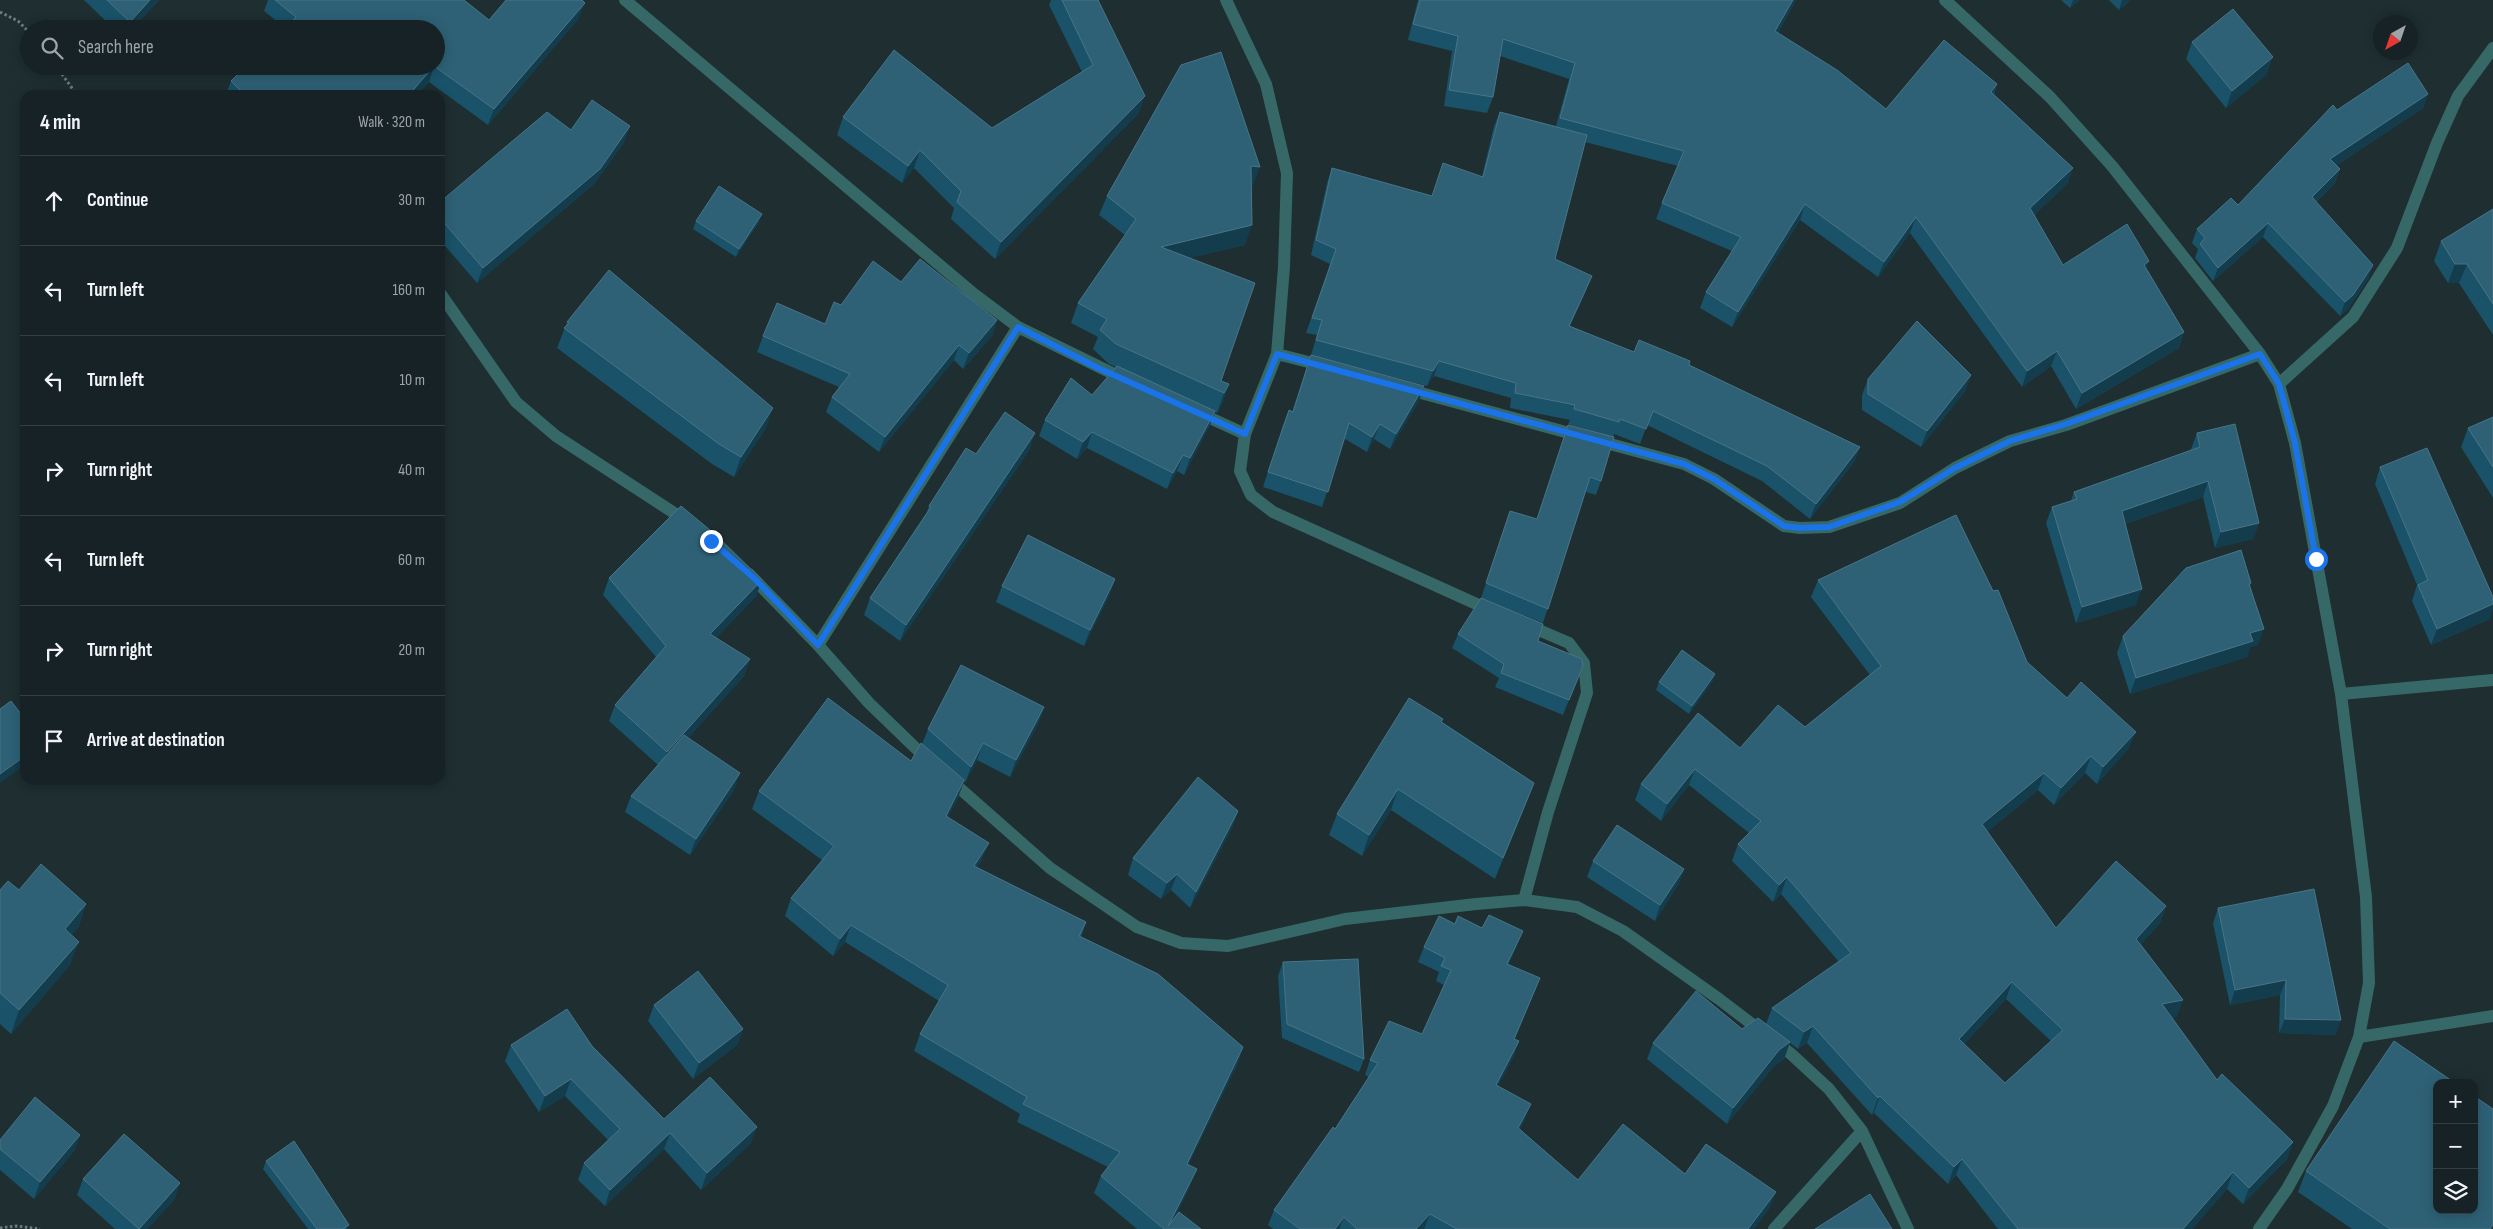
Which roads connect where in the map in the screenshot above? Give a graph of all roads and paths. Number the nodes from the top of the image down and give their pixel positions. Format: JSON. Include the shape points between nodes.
{"nodes":[{"id":1,"x":624,"y":0,"type":"edge"},
{"id":2,"x":1226,"y":0,"type":"edge"},
{"id":3,"x":1944,"y":0,"type":"edge"},
{"id":4,"x":0,"y":12,"type":"edge"},
{"id":5,"x":20,"y":23,"type":"edge"},
{"id":6,"x":2493,"y":48,"type":"edge"},
{"id":7,"x":63,"y":75,"type":"edge"},
{"id":8,"x":74,"y":90,"type":"edge"},
{"id":9,"x":445,"y":300,"type":"edge"},
{"id":10,"x":1018,"y":327,"type":"junction"},
{"id":11,"x":1277,"y":354,"type":"junction"},
{"id":12,"x":2260,"y":354,"type":"junction"},
{"id":13,"x":1334,"y":369,"type":"edge"},
{"id":14,"x":1390,"y":384,"type":"edge"},
{"id":15,"x":2279,"y":384,"type":"junction"},
{"id":16,"x":1140,"y":386,"type":"edge"},
{"id":17,"x":1184,"y":406,"type":"edge"},
{"id":18,"x":1245,"y":434,"type":"junction"},
{"id":19,"x":696,"y":529,"type":"edge"},
{"id":20,"x":740,"y":566,"type":"edge"},
{"id":21,"x":818,"y":645,"type":"junction"},
{"id":22,"x":2493,"y":680,"type":"edge"},
{"id":23,"x":2341,"y":694,"type":"junction"},
{"id":24,"x":1524,"y":900,"type":"junction"},
{"id":25,"x":2493,"y":1016,"type":"edge"},
{"id":26,"x":2359,"y":1037,"type":"junction"},
{"id":27,"x":1862,"y":1131,"type":"junction"},
{"id":28,"x":0,"y":1228,"type":"edge"},
{"id":29,"x":40,"y":1229,"type":"edge"},
{"id":30,"x":1774,"y":1229,"type":"edge"},
{"id":31,"x":1908,"y":1229,"type":"edge"},
{"id":32,"x":2259,"y":1229,"type":"edge"}],
"edges":[{"from":1,"to":10,"type":"street","via":[[974,294]]},
{"from":2,"to":11,"type":"street","via":[[1266,84],[1286,173],[1284,267]]},
{"from":3,"to":12,"type":"street","via":[[2050,97],[2100,152]]},
{"from":4,"to":5,"type":"path"},
{"from":6,"to":15,"type":"street","via":[[2458,96],[2397,248],[2353,317]]},
{"from":7,"to":8,"type":"path"},
{"from":9,"to":19,"type":"street","via":[[516,402],[556,436]]},
{"from":10,"to":16,"type":"street"},
{"from":10,"to":21,"type":"street"},
{"from":11,"to":13,"type":"street"},
{"from":11,"to":18,"type":"street"},
{"from":12,"to":14,"type":"street","via":[[2010,441],[1955,468],[1900,502],[1829,527],[1784,526],[1714,479],[1684,464]]},
{"from":12,"to":15,"type":"street"},
{"from":15,"to":23,"type":"street","via":[[2295,443]]},
{"from":17,"to":18,"type":"street"},
{"from":18,"to":24,"type":"street","via":[[1240,471],[1251,496],[1273,512],[1569,643],[1584,663],[1587,693],[1548,812]]},
{"from":20,"to":21,"type":"street"},
{"from":21,"to":24,"type":"street","via":[[913,748],[1050,868],[1137,927],[1181,943],[1228,946],[1345,920]]},
{"from":22,"to":23,"type":"street"},
{"from":23,"to":26,"type":"street","via":[[2366,898],[2369,983]]},
{"from":24,"to":27,"type":"street","via":[[1578,907],[1623,931],[1790,1053],[1828,1089]]},
{"from":25,"to":26,"type":"street"},
{"from":26,"to":32,"type":"street","via":[[2333,1106],[2288,1188]]},
{"from":27,"to":30,"type":"street"},
{"from":27,"to":31,"type":"street"},
{"from":28,"to":29,"type":"path"}]}
